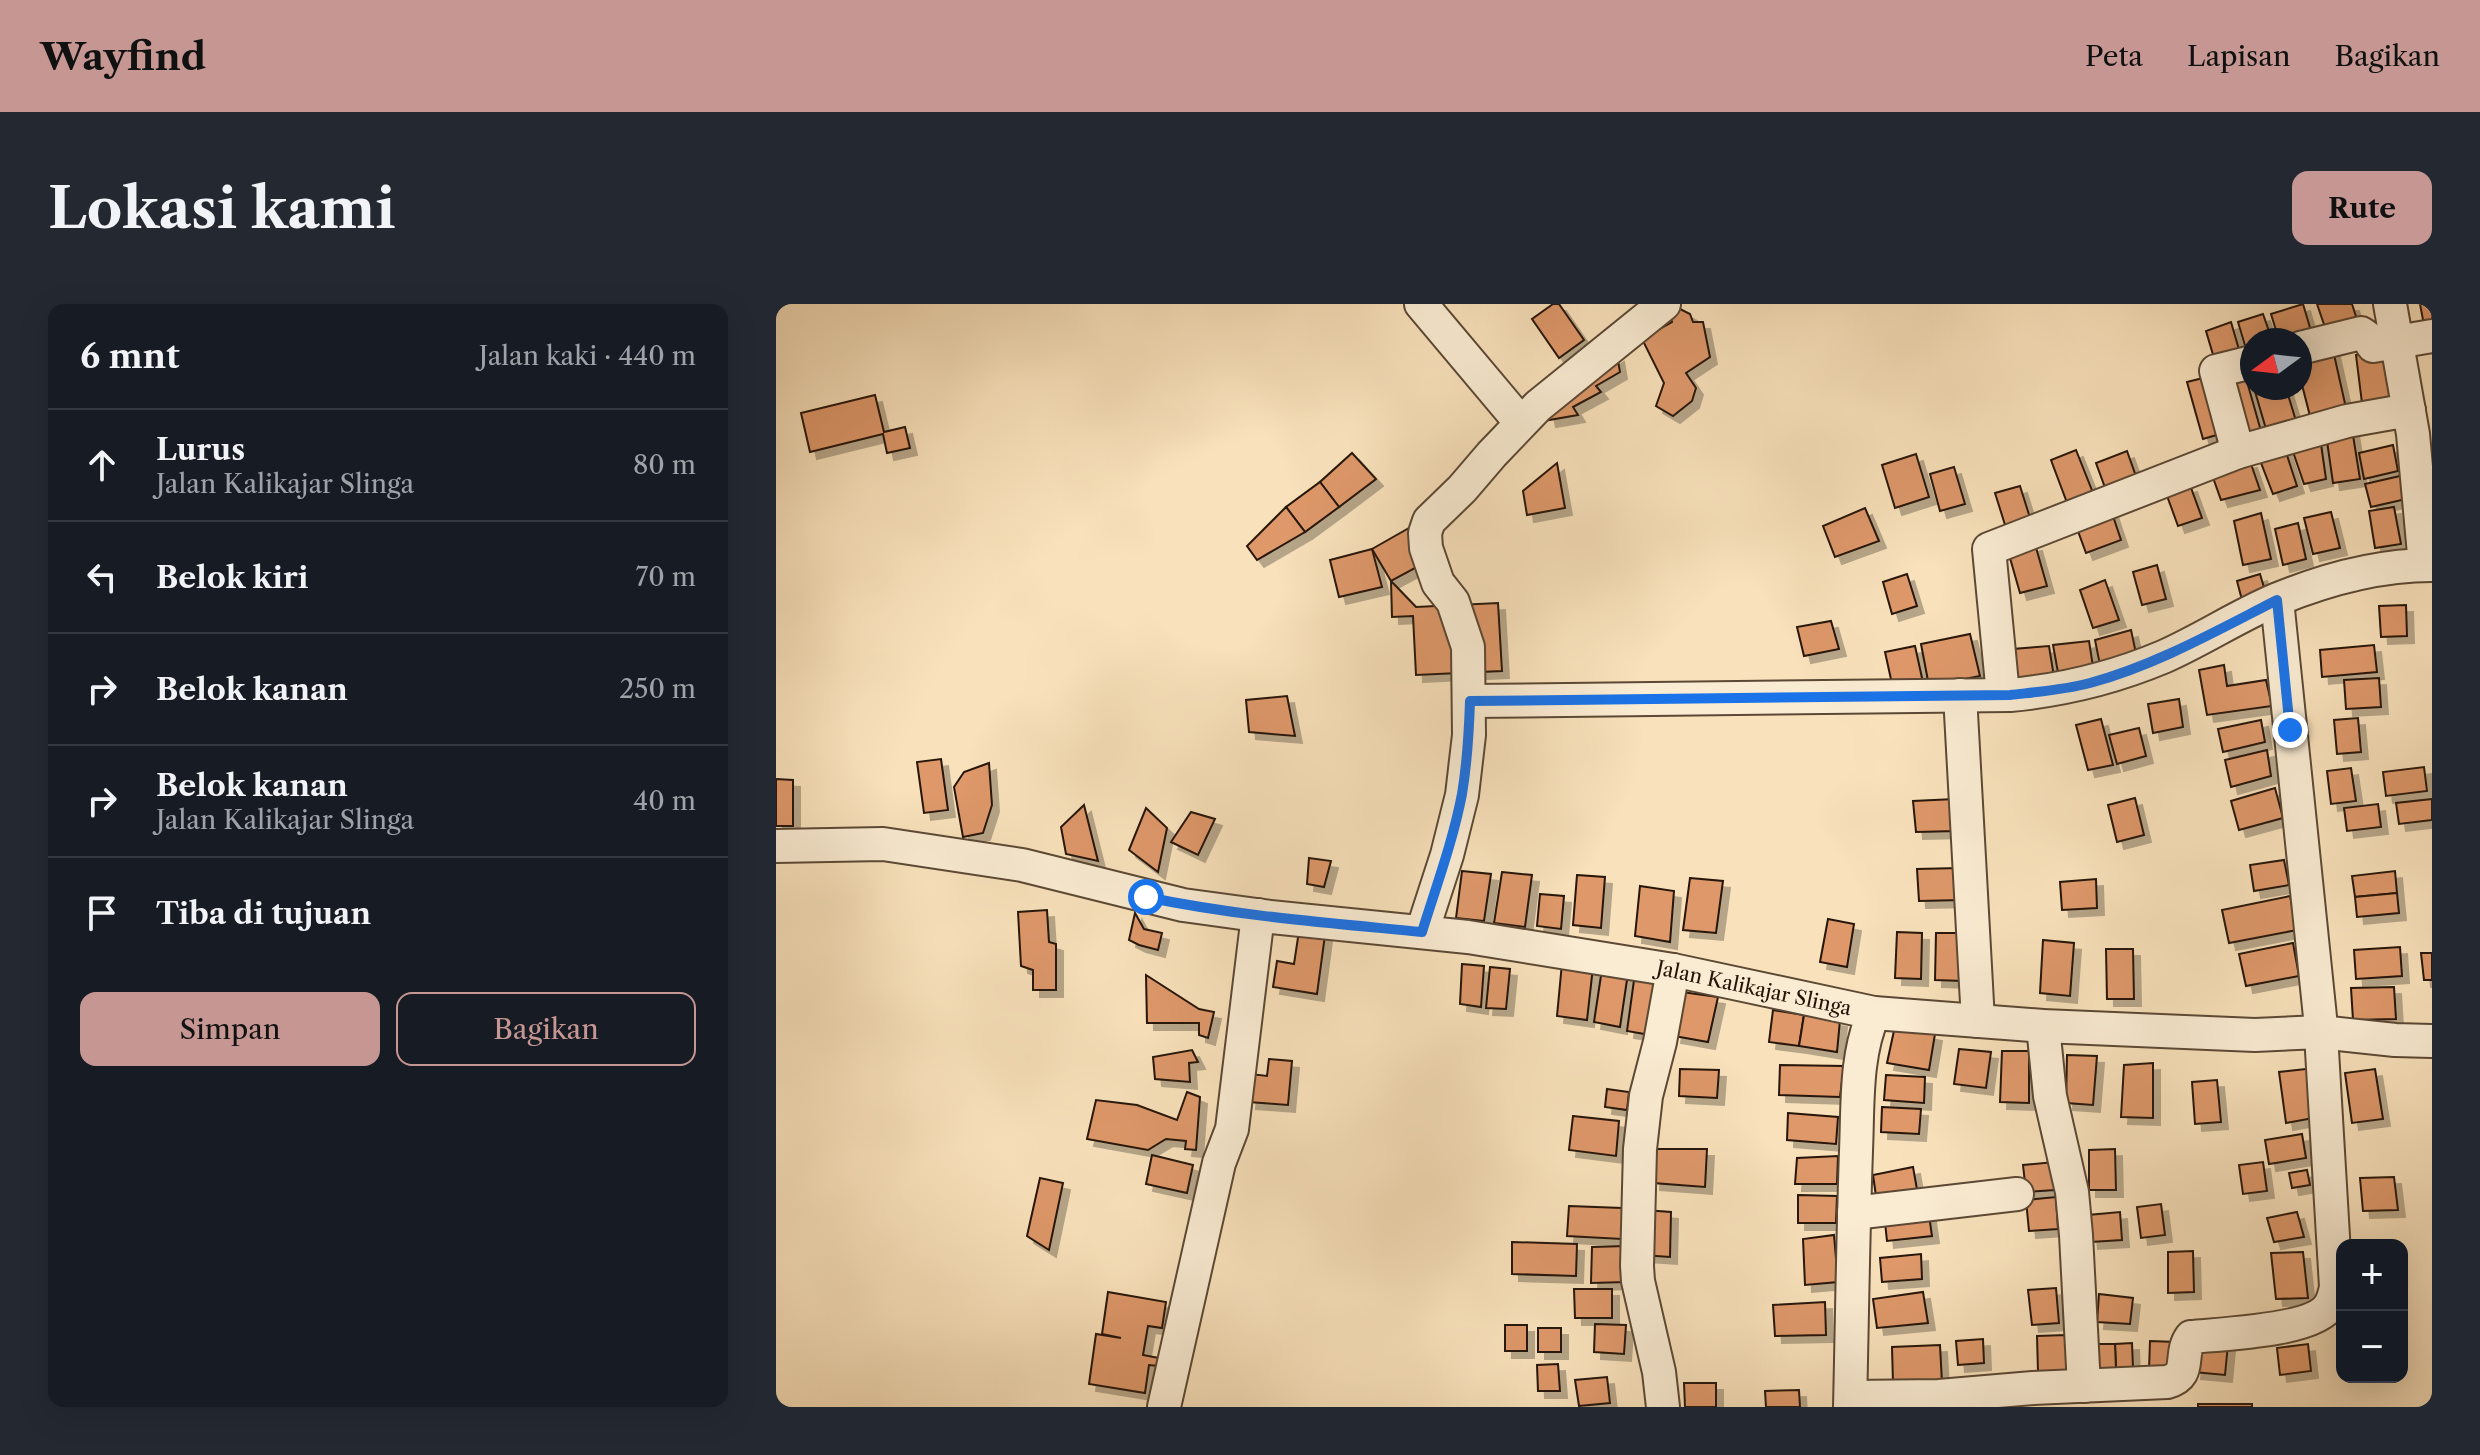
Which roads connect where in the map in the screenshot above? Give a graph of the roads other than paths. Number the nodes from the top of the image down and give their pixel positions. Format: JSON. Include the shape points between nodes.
{"nodes":[{"id":1,"x":1421,"y":304,"type":"edge"},
{"id":2,"x":1664,"y":304,"type":"edge"},
{"id":3,"x":2390,"y":304,"type":"edge"},
{"id":4,"x":2432,"y":336,"type":"edge"},
{"id":5,"x":2397,"y":344,"type":"junction"},
{"id":6,"x":2312,"y":345,"type":"edge"},
{"id":7,"x":2240,"y":365,"type":"edge"},
{"id":8,"x":2409,"y":410,"type":"junction"},
{"id":9,"x":1521,"y":423,"type":"junction"},
{"id":10,"x":2238,"y":452,"type":"junction"},
{"id":11,"x":2429,"y":565,"type":"edge"},
{"id":12,"x":2278,"y":604,"type":"junction"},
{"id":13,"x":1960,"y":695,"type":"junction"},
{"id":14,"x":2003,"y":695,"type":"junction"},
{"id":15,"x":1470,"y":701,"type":"junction"},
{"id":16,"x":776,"y":846,"type":"edge"},
{"id":17,"x":1258,"y":915,"type":"junction"},
{"id":18,"x":1422,"y":932,"type":"junction"},
{"id":19,"x":1673,"y":970,"type":"junction"},
{"id":20,"x":1874,"y":1013,"type":"junction"},
{"id":21,"x":1978,"y":1021,"type":"junction"},
{"id":22,"x":2043,"y":1026,"type":"junction"},
{"id":23,"x":2320,"y":1032,"type":"junction"},
{"id":24,"x":2432,"y":1041,"type":"edge"},
{"id":25,"x":2017,"y":1194,"type":"dead end"},
{"id":26,"x":1854,"y":1213,"type":"junction"},
{"id":27,"x":2084,"y":1386,"type":"junction"},
{"id":28,"x":1850,"y":1402,"type":"edge"},
{"id":29,"x":1164,"y":1407,"type":"edge"},
{"id":30,"x":1663,"y":1407,"type":"edge"}],
"edges":[{"from":1,"to":9,"type":"street"},
{"from":2,"to":9,"type":"street"},
{"from":3,"to":5,"type":"street"},
{"from":4,"to":5,"type":"street"},
{"from":5,"to":6,"type":"street","via":[[2373,346],[2361,333]]},
{"from":5,"to":8,"type":"street"},
{"from":7,"to":10,"type":"street","via":[[2216,371]]},
{"from":8,"to":10,"type":"street","via":[[2347,421]]},
{"from":8,"to":11,"type":"street"},
{"from":9,"to":15,"type":"street","via":[[1425,533],[1438,583],[1453,602],[1468,647]]},
{"from":10,"to":14,"type":"street","via":[[1989,549]]},
{"from":11,"to":12,"type":"street","via":[[2335,579]]},
{"from":12,"to":14,"type":"street","via":[[2133,669],[2089,683]]},
{"from":12,"to":23,"type":"street"},
{"from":13,"to":14,"type":"street"},
{"from":13,"to":15,"type":"street"},
{"from":13,"to":21,"type":"street"},
{"from":15,"to":18,"type":"street","via":[[1462,795]]},
{"from":16,"to":17,"type":"street","name":"Jalan Kalikajar Slinga","via":[[883,844],[1022,865],[1183,905]]},
{"from":17,"to":18,"type":"street","name":"Jalan Kalikajar Slinga"},
{"from":17,"to":29,"type":"street","via":[[1232,1129],[1219,1163]]},
{"from":18,"to":19,"type":"street","name":"Jalan Kalikajar Slinga"},
{"from":19,"to":20,"type":"street","name":"Jalan Kalikajar Slinga"},
{"from":19,"to":30,"type":"street","via":[[1646,1096],[1637,1266]]},
{"from":20,"to":21,"type":"street","name":"Jalan Kalikajar Slinga"},
{"from":20,"to":26,"type":"street","via":[[1860,1065]]},
{"from":21,"to":22,"type":"street","name":"Jalan Kalikajar Slinga"},
{"from":22,"to":23,"type":"street","name":"Jalan Kalikajar Slinga","via":[[2255,1035]]},
{"from":22,"to":27,"type":"street","via":[[2050,1096],[2072,1192]]},
{"from":23,"to":24,"type":"street","name":"Jalan Kalikajar Slinga"},
{"from":23,"to":27,"type":"street","via":[[2336,1287],[2330,1305],[2297,1325],[2191,1337],[2177,1379]]},
{"from":25,"to":26,"type":"street"},
{"from":26,"to":28,"type":"street"},
{"from":27,"to":28,"type":"street"}]}
